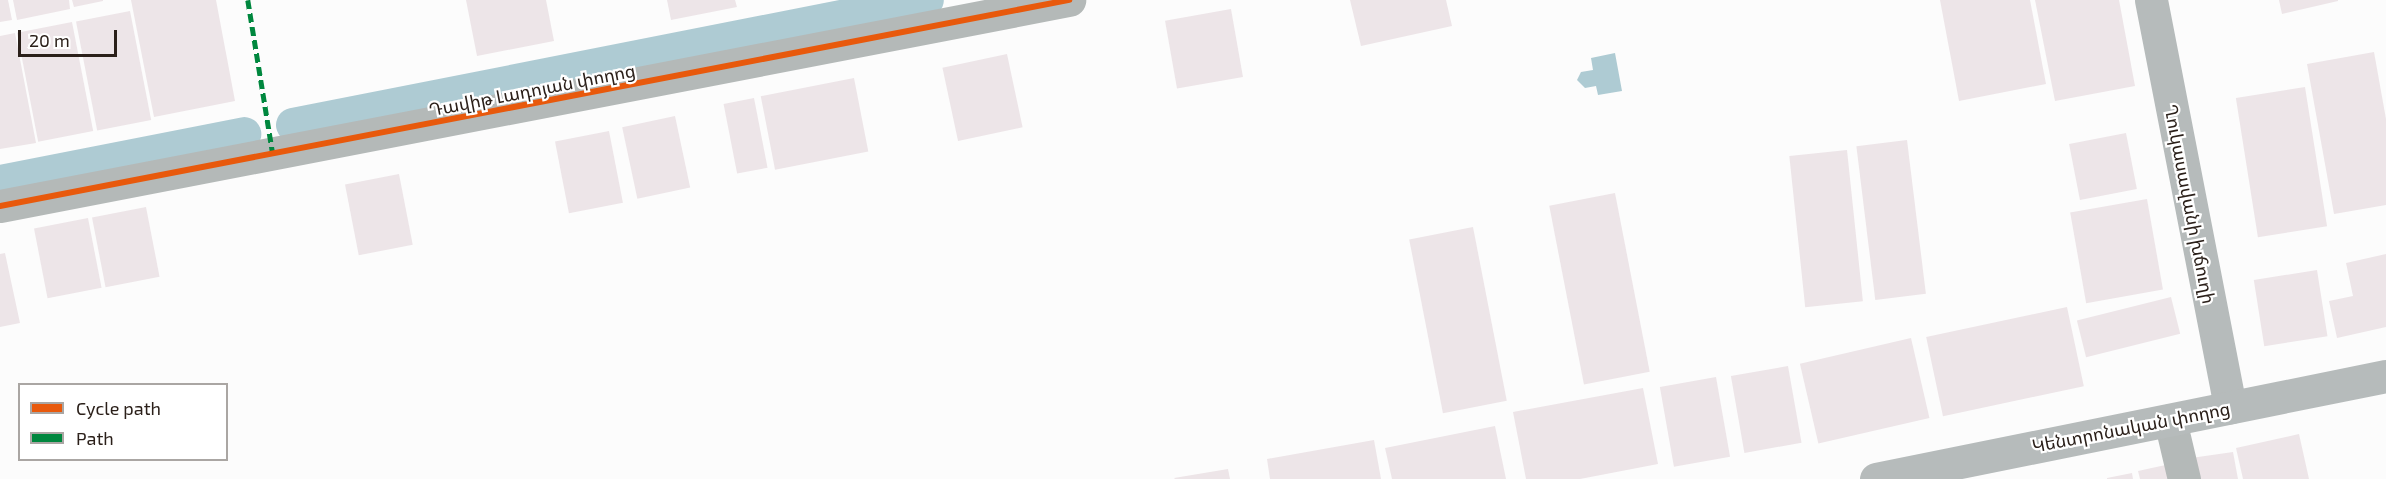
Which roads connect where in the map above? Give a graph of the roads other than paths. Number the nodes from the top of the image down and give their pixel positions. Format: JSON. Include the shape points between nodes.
{"nodes":[{"id":1,"x":1069,"y":0,"type":"edge"},
{"id":2,"x":2151,"y":0,"type":"edge"},
{"id":3,"x":0,"y":206,"type":"edge"},
{"id":4,"x":2386,"y":376,"type":"edge"},
{"id":5,"x":2230,"y":407,"type":"junction"},
{"id":6,"x":2170,"y":420,"type":"junction"},
{"id":7,"x":1876,"y":479,"type":"edge"},
{"id":8,"x":2184,"y":479,"type":"edge"}],
"edges":[{"from":1,"to":3,"type":"street","name":"Դավիթ Լադոյան փողոց"},
{"from":2,"to":5,"type":"main road","name":"Ղուկասավանի խճուղի"},
{"from":4,"to":5,"type":"main road","name":"Կենտրոնական փողոց"},
{"from":5,"to":6,"type":"main road","name":"Կենտրոնական փողոց"},
{"from":6,"to":7,"type":"main road","name":"Կենտրոնական փողոց"},
{"from":6,"to":8,"type":"street"}]}
